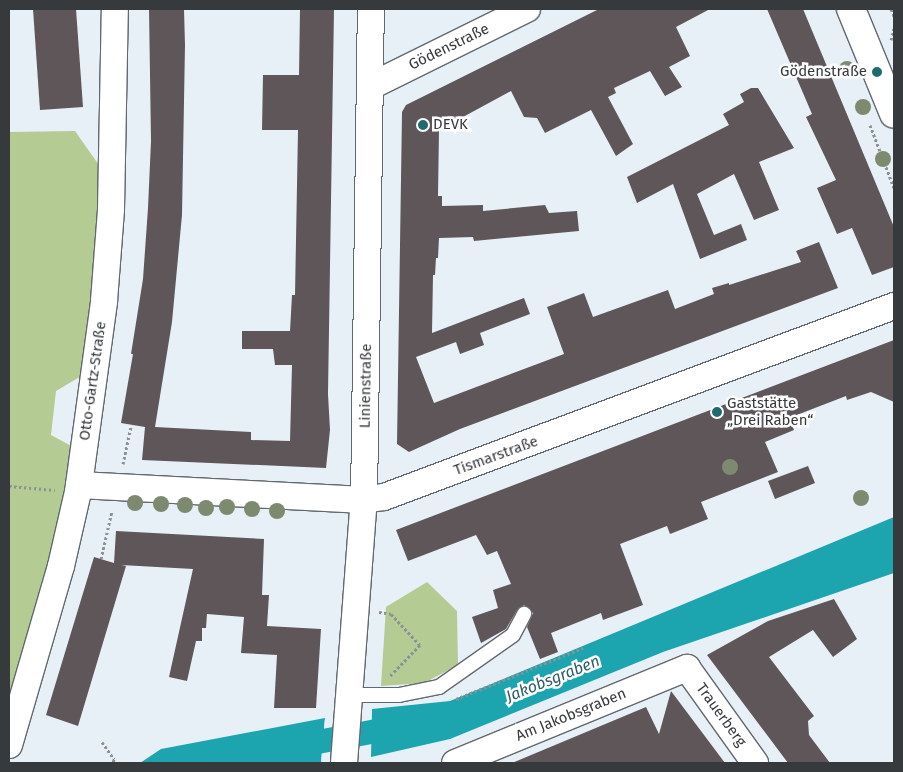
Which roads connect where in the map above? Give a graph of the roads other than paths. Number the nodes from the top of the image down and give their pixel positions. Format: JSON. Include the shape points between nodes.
{"nodes":[{"id":1,"x":115,"y":9,"type":"edge"},
{"id":2,"x":371,"y":9,"type":"edge"},
{"id":3,"x":527,"y":9,"type":"edge"},
{"id":4,"x":851,"y":9,"type":"edge"},
{"id":5,"x":371,"y":86,"type":"junction"},
{"id":6,"x":894,"y":114,"type":"edge"},
{"id":7,"x":894,"y":306,"type":"edge"},
{"id":8,"x":78,"y":485,"type":"junction"},
{"id":9,"x":364,"y":500,"type":"junction"},
{"id":10,"x":524,"y":614,"type":"dead end"},
{"id":11,"x":687,"y":668,"type":"joint"},
{"id":12,"x":349,"y":700,"type":"junction"},
{"id":13,"x":9,"y":745,"type":"edge"},
{"id":14,"x":344,"y":763,"type":"edge"},
{"id":15,"x":455,"y":763,"type":"edge"},
{"id":16,"x":755,"y":763,"type":"edge"}],
"edges":[{"from":1,"to":8,"type":"street","name":"Otto-Gartz-Straße","via":[[111,209],[104,301]]},
{"from":2,"to":5,"type":"street","name":"Linienstraße"},
{"from":3,"to":5,"type":"street","name":"Gödenstraße"},
{"from":4,"to":6,"type":"street"},
{"from":5,"to":9,"type":"street","name":"Linienstraße"},
{"from":7,"to":9,"type":"street","name":"Tismarstraße","via":[[454,472],[384,497]]},
{"from":8,"to":9,"type":"street","name":"Tismarstraße"},
{"from":8,"to":13,"type":"street","name":"Otto-Gartz-Straße","via":[[61,566]]},
{"from":9,"to":12,"type":"street","name":"Linienstraße"},
{"from":10,"to":12,"type":"lane","via":[[513,636],[439,687]]},
{"from":11,"to":15,"type":"street","name":"Am Jakobsgraben"},
{"from":11,"to":16,"type":"street","name":"Trauerberg"},
{"from":12,"to":14,"type":"street","name":"Linienstraße"}]}
